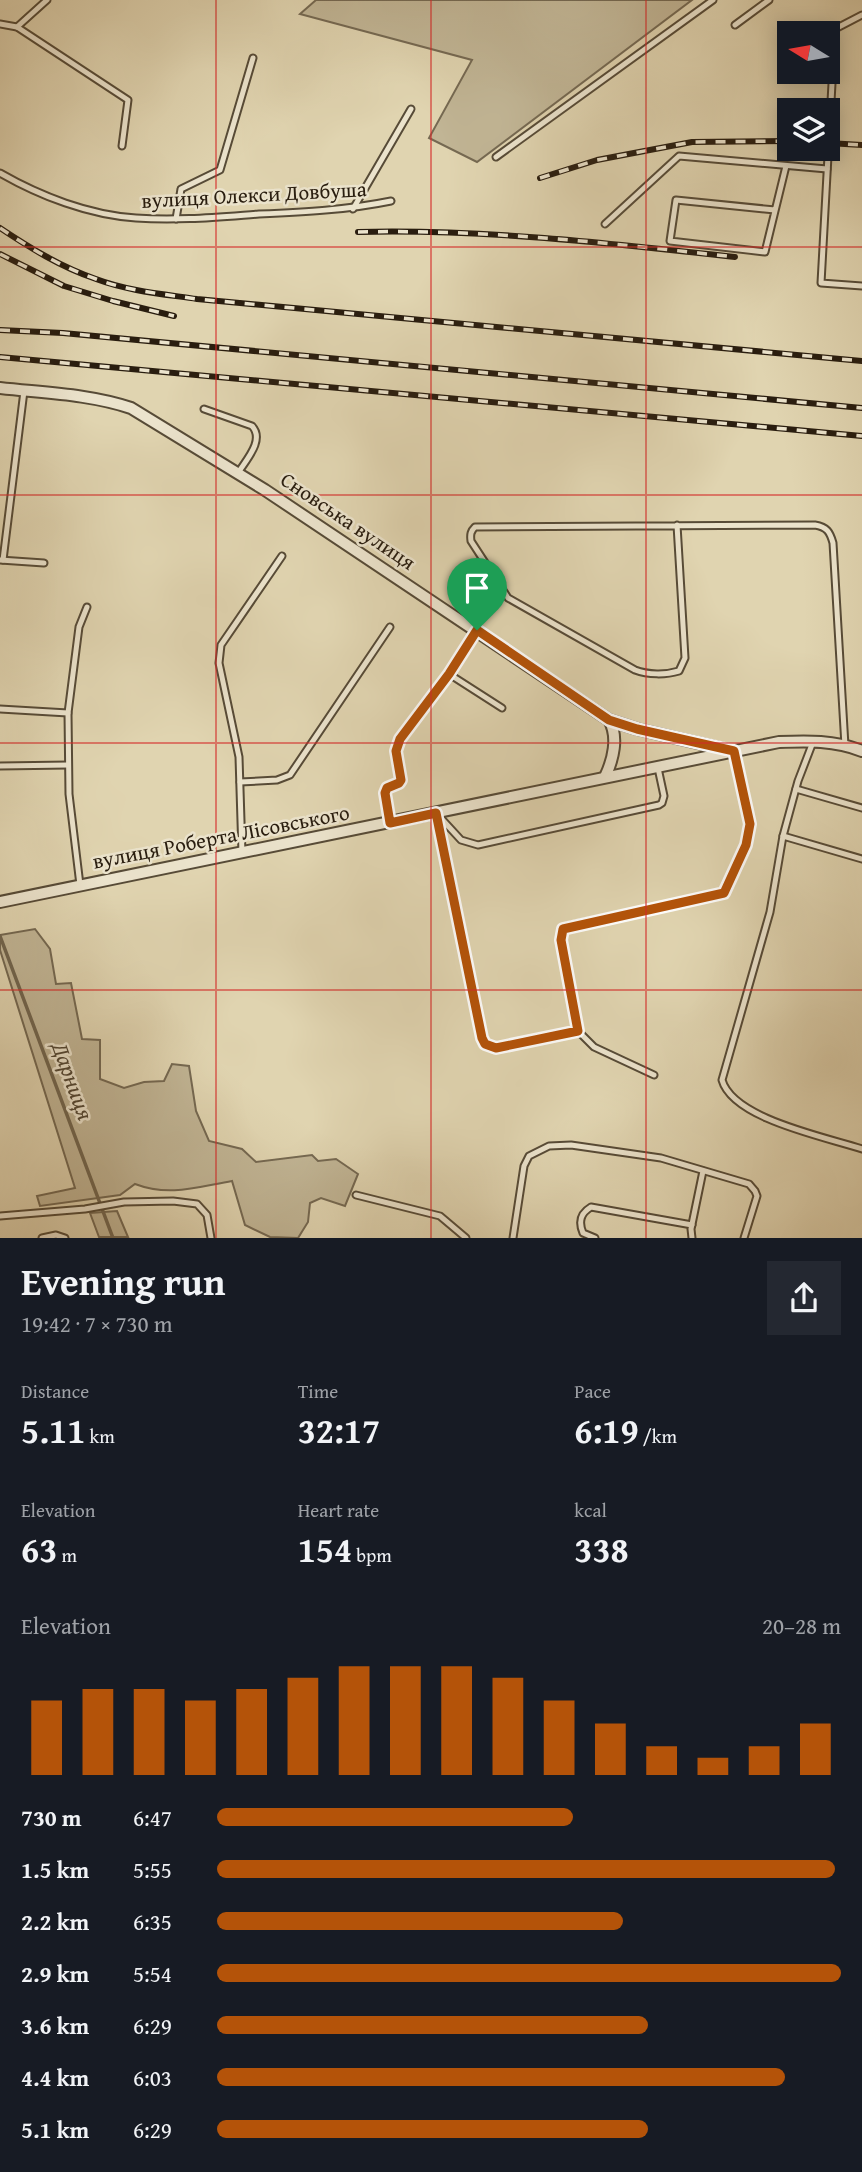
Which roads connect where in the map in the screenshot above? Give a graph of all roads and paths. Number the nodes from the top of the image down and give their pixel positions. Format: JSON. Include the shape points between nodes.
{"nodes":[{"id":1,"x":47,"y":0,"type":"edge"},
{"id":2,"x":713,"y":0,"type":"edge"},
{"id":3,"x":769,"y":0,"type":"edge"},
{"id":4,"x":862,"y":15,"type":"edge"},
{"id":5,"x":0,"y":24,"type":"edge"},
{"id":6,"x":735,"y":25,"type":"dead end"},
{"id":7,"x":17,"y":27,"type":"junction"},
{"id":8,"x":253,"y":58,"type":"dead end"},
{"id":9,"x":411,"y":109,"type":"dead end"},
{"id":10,"x":122,"y":146,"type":"dead end"},
{"id":11,"x":496,"y":157,"type":"dead end"},
{"id":12,"x":786,"y":166,"type":"junction"},
{"id":13,"x":827,"y":169,"type":"junction"},
{"id":14,"x":0,"y":173,"type":"edge"},
{"id":15,"x":391,"y":201,"type":"dead end"},
{"id":16,"x":353,"y":209,"type":"junction"},
{"id":17,"x":775,"y":211,"type":"junction"},
{"id":18,"x":176,"y":219,"type":"junction"},
{"id":19,"x":605,"y":224,"type":"dead end"},
{"id":20,"x":862,"y":286,"type":"edge"},
{"id":21,"x":0,"y":388,"type":"edge"},
{"id":22,"x":24,"y":391,"type":"junction"},
{"id":23,"x":204,"y":409,"type":"dead end"},
{"id":24,"x":238,"y":473,"type":"junction"},
{"id":25,"x":677,"y":525,"type":"junction"},
{"id":26,"x":282,"y":556,"type":"dead end"},
{"id":27,"x":2,"y":560,"type":"edge"},
{"id":28,"x":44,"y":563,"type":"dead end"},
{"id":29,"x":87,"y":607,"type":"dead end"},
{"id":30,"x":390,"y":627,"type":"dead end"},
{"id":31,"x":477,"y":630,"type":"junction"},
{"id":32,"x":449,"y":674,"type":"junction"},
{"id":33,"x":502,"y":708,"type":"dead end"},
{"id":34,"x":0,"y":709,"type":"edge"},
{"id":35,"x":68,"y":713,"type":"junction"},
{"id":36,"x":609,"y":720,"type":"junction"},
{"id":37,"x":813,"y":741,"type":"junction"},
{"id":38,"x":845,"y":746,"type":"junction"},
{"id":39,"x":734,"y":751,"type":"junction"},
{"id":40,"x":862,"y":751,"type":"edge"},
{"id":41,"x":68,"y":765,"type":"junction"},
{"id":42,"x":0,"y":766,"type":"edge"},
{"id":43,"x":658,"y":767,"type":"junction"},
{"id":44,"x":605,"y":778,"type":"junction"},
{"id":45,"x":240,"y":782,"type":"junction"},
{"id":46,"x":796,"y":789,"type":"junction"},
{"id":47,"x":862,"y":808,"type":"edge"},
{"id":48,"x":436,"y":813,"type":"junction"},
{"id":49,"x":390,"y":823,"type":"junction"},
{"id":50,"x":783,"y":836,"type":"junction"},
{"id":51,"x":242,"y":853,"type":"junction"},
{"id":52,"x":862,"y":859,"type":"edge"},
{"id":53,"x":80,"y":885,"type":"junction"},
{"id":54,"x":1,"y":902,"type":"edge"},
{"id":55,"x":578,"y":1031,"type":"junction"},
{"id":56,"x":654,"y":1075,"type":"dead end"},
{"id":57,"x":862,"y":1149,"type":"edge"},
{"id":58,"x":704,"y":1171,"type":"junction"},
{"id":59,"x":356,"y":1195,"type":"dead end"},
{"id":60,"x":0,"y":1216,"type":"edge"},
{"id":61,"x":692,"y":1225,"type":"junction"},
{"id":62,"x":41,"y":1237,"type":"edge"},
{"id":63,"x":65,"y":1237,"type":"edge"},
{"id":64,"x":211,"y":1237,"type":"edge"},
{"id":65,"x":466,"y":1237,"type":"edge"},
{"id":66,"x":513,"y":1237,"type":"edge"},
{"id":67,"x":595,"y":1237,"type":"edge"},
{"id":68,"x":692,"y":1237,"type":"edge"},
{"id":69,"x":744,"y":1237,"type":"edge"}],
"edges":[{"from":1,"to":7,"type":"lane"},
{"from":2,"to":11,"type":"lane"},
{"from":3,"to":6,"type":"lane"},
{"from":4,"to":13,"type":"lane","via":[[835,29]]},
{"from":5,"to":7,"type":"lane"},
{"from":7,"to":10,"type":"lane","via":[[128,100]]},
{"from":8,"to":18,"type":"lane","via":[[220,170],[181,189]]},
{"from":9,"to":16,"type":"lane"},
{"from":12,"to":13,"type":"lane"},
{"from":12,"to":17,"type":"lane"},
{"from":12,"to":19,"type":"lane","via":[[679,156]]},
{"from":13,"to":20,"type":"lane","via":[[821,283]]},
{"from":14,"to":18,"type":"lane","name":"вулиця Олекси Довбуша","via":[[25,187],[96,211]]},
{"from":15,"to":16,"type":"lane","name":"вулиця Олекси Довбуша"},
{"from":16,"to":18,"type":"lane","name":"вулиця Олекси Довбуша"},
{"from":17,"to":17,"type":"lane","via":[[765,252],[670,241],[676,200]]},
{"from":21,"to":22,"type":"street","name":"Сновська вулиця"},
{"from":22,"to":24,"type":"street","name":"Сновська вулиця","via":[[111,401],[131,408]]},
{"from":22,"to":27,"type":"lane"},
{"from":23,"to":24,"type":"lane","via":[[256,430],[255,444]]},
{"from":24,"to":31,"type":"street","name":"Сновська вулиця"},
{"from":25,"to":25,"type":"lane","via":[[475,527],[470,536],[508,598],[639,672],[673,673],[685,658]]},
{"from":25,"to":38,"type":"lane","via":[[816,525],[831,534]]},
{"from":26,"to":45,"type":"lane","via":[[219,654],[240,757]]},
{"from":27,"to":28,"type":"lane"},
{"from":29,"to":35,"type":"lane","via":[[79,627]]},
{"from":30,"to":45,"type":"lane","via":[[290,775]]},
{"from":31,"to":32,"type":"lane"},
{"from":31,"to":36,"type":"street","name":"Сновська вулиця"},
{"from":32,"to":33,"type":"lane"},
{"from":32,"to":49,"type":"lane","via":[[398,745],[401,780],[385,793]]},
{"from":34,"to":35,"type":"lane"},
{"from":35,"to":41,"type":"lane"},
{"from":36,"to":39,"type":"street","name":"Сновська вулиця"},
{"from":36,"to":44,"type":"street","via":[[614,742]]},
{"from":37,"to":38,"type":"street","name":"вулиця Роберта Лісовського"},
{"from":37,"to":39,"type":"street","name":"вулиця Роберта Лісовського"},
{"from":37,"to":46,"type":"lane"},
{"from":38,"to":40,"type":"street","name":"вулиця Роберта Лісовського"},
{"from":39,"to":43,"type":"street","name":"вулиця Роберта Лісовського"},
{"from":39,"to":55,"type":"lane","via":[[750,824],[726,892],[563,929],[561,940]]},
{"from":41,"to":42,"type":"lane"},
{"from":41,"to":53,"type":"lane"},
{"from":43,"to":44,"type":"street","name":"вулиця Роберта Лісовського"},
{"from":43,"to":48,"type":"lane","via":[[664,796],[659,805],[478,845],[461,840]]},
{"from":44,"to":48,"type":"street","name":"вулиця Роберта Лісовського"},
{"from":45,"to":51,"type":"lane"},
{"from":46,"to":47,"type":"lane"},
{"from":46,"to":50,"type":"lane"},
{"from":48,"to":49,"type":"street","name":"вулиця Роберта Лісовського"},
{"from":48,"to":55,"type":"lane","via":[[485,1044],[496,1048]]},
{"from":49,"to":51,"type":"street","name":"вулиця Роберта Лісовського"},
{"from":50,"to":52,"type":"lane"},
{"from":50,"to":57,"type":"lane","via":[[770,912],[723,1084],[733,1098],[761,1117]]},
{"from":51,"to":53,"type":"street","name":"вулиця Роберта Лісовського"},
{"from":53,"to":54,"type":"street","name":"вулиця Роберта Лісовського"},
{"from":55,"to":56,"type":"lane","via":[[594,1047]]},
{"from":58,"to":61,"type":"lane"},
{"from":58,"to":66,"type":"lane","via":[[661,1158],[571,1145],[537,1150],[524,1166]]},
{"from":58,"to":69,"type":"lane","via":[[749,1184],[755,1191]]},
{"from":59,"to":65,"type":"lane","via":[[440,1216]]},
{"from":60,"to":64,"type":"lane","via":[[173,1201],[197,1204],[207,1215]]},
{"from":61,"to":67,"type":"lane","via":[[591,1207],[581,1216],[580,1226],[583,1233]]},
{"from":61,"to":68,"type":"lane"},
{"from":62,"to":63,"type":"lane"}]}
